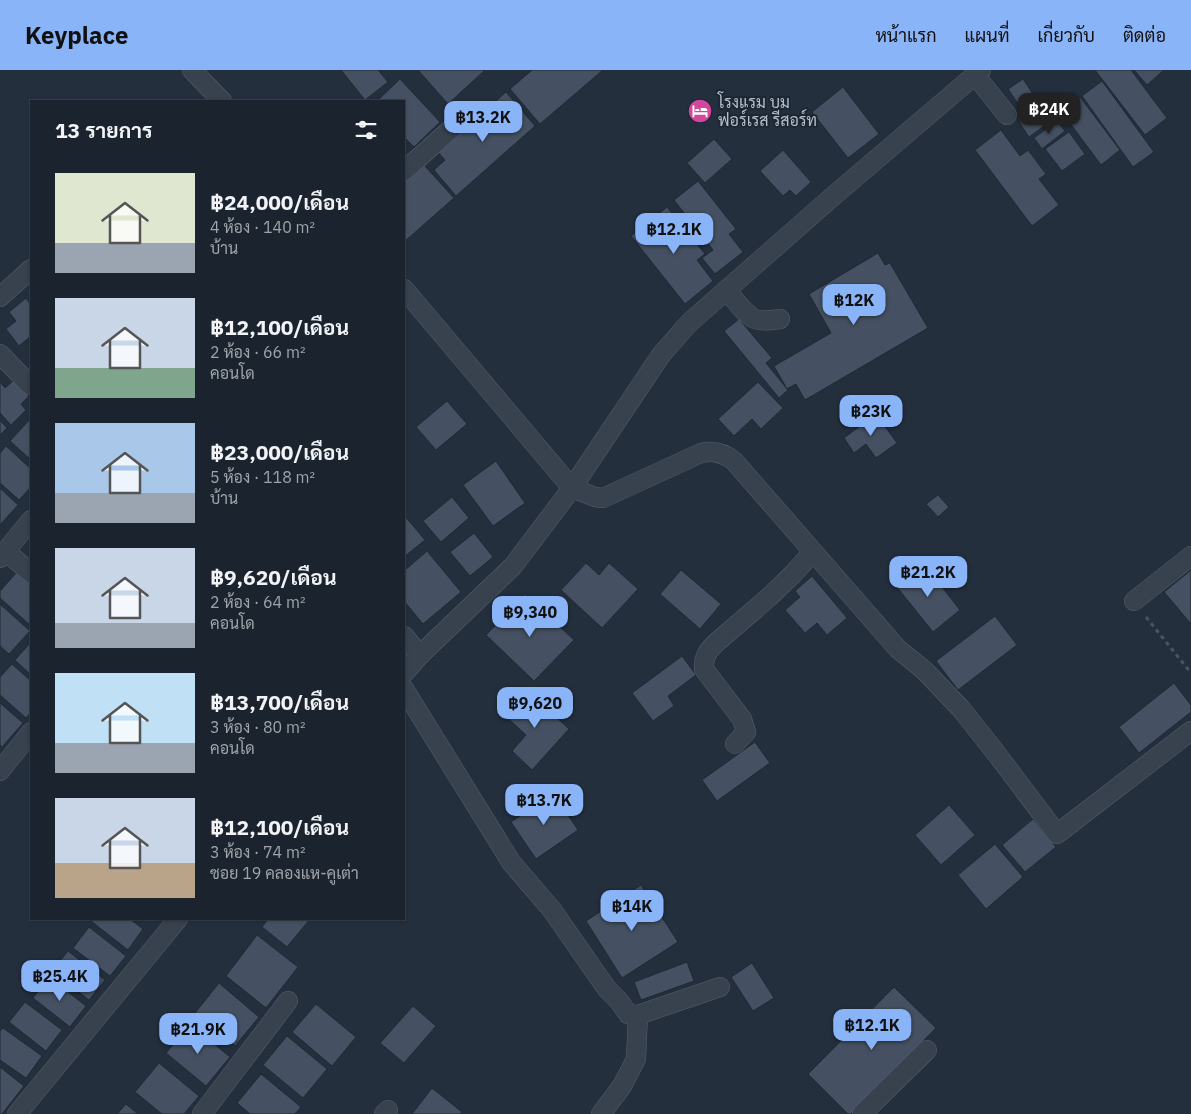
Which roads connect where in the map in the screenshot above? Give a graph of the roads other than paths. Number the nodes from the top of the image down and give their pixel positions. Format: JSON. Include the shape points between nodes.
{"nodes":[{"id":1,"x":192,"y":70,"type":"edge"},
{"id":2,"x":978,"y":72,"type":"edge"},
{"id":3,"x":219,"y":100,"type":"edge"},
{"id":4,"x":1007,"y":115,"type":"dead end"},
{"id":5,"x":462,"y":119,"type":"dead end"},
{"id":6,"x":405,"y":170,"type":"edge"},
{"id":7,"x":30,"y":270,"type":"edge"},
{"id":8,"x":405,"y":290,"type":"edge"},
{"id":9,"x":726,"y":290,"type":"junction"},
{"id":10,"x":0,"y":297,"type":"edge"},
{"id":11,"x":780,"y":318,"type":"dead end"},
{"id":12,"x":0,"y":354,"type":"edge"},
{"id":13,"x":30,"y":385,"type":"dead end"},
{"id":14,"x":572,"y":488,"type":"junction"},
{"id":15,"x":30,"y":521,"type":"edge"},
{"id":16,"x":813,"y":552,"type":"junction"},
{"id":17,"x":3,"y":554,"type":"edge"},
{"id":18,"x":1191,"y":556,"type":"edge"},
{"id":19,"x":30,"y":572,"type":"edge"},
{"id":20,"x":1134,"y":601,"type":"road end"},
{"id":21,"x":405,"y":637,"type":"edge"},
{"id":22,"x":420,"y":655,"type":"junction"},
{"id":23,"x":405,"y":672,"type":"edge"},
{"id":24,"x":405,"y":691,"type":"edge"},
{"id":25,"x":1191,"y":731,"type":"edge"},
{"id":26,"x":30,"y":733,"type":"edge"},
{"id":27,"x":735,"y":744,"type":"dead end"},
{"id":28,"x":0,"y":771,"type":"edge"},
{"id":29,"x":177,"y":920,"type":"edge"},
{"id":30,"x":720,"y":987,"type":"dead end"},
{"id":31,"x":288,"y":1001,"type":"dead end"},
{"id":32,"x":638,"y":1015,"type":"junction"},
{"id":33,"x":927,"y":1050,"type":"dead end"},
{"id":34,"x":17,"y":1114,"type":"edge"},
{"id":35,"x":202,"y":1114,"type":"edge"},
{"id":36,"x":601,"y":1114,"type":"edge"},
{"id":37,"x":862,"y":1114,"type":"edge"}],
"edges":[{"from":1,"to":3,"type":"street"},
{"from":2,"to":4,"type":"street"},
{"from":2,"to":9,"type":"street"},
{"from":5,"to":6,"type":"street"},
{"from":7,"to":10,"type":"street"},
{"from":8,"to":14,"type":"street"},
{"from":9,"to":11,"type":"street","via":[[756,319]]},
{"from":9,"to":14,"type":"street","via":[[689,323],[661,355]]},
{"from":12,"to":13,"type":"street"},
{"from":14,"to":16,"type":"street","via":[[603,498],[701,453],[719,453],[734,461]]},
{"from":14,"to":22,"type":"street","via":[[513,566]]},
{"from":15,"to":17,"type":"street"},
{"from":16,"to":25,"type":"street","via":[[898,649],[925,671],[962,710],[1057,834]]},
{"from":16,"to":27,"type":"street","via":[[780,587],[706,654],[704,669],[742,719],[746,732]]},
{"from":17,"to":19,"type":"street"},
{"from":18,"to":20,"type":"street"},
{"from":21,"to":22,"type":"street"},
{"from":22,"to":23,"type":"street"},
{"from":24,"to":32,"type":"street","via":[[510,862],[552,910],[607,989],[628,1014]]},
{"from":26,"to":28,"type":"street"},
{"from":29,"to":34,"type":"street"},
{"from":30,"to":32,"type":"street"},
{"from":31,"to":35,"type":"street"},
{"from":32,"to":36,"type":"street","via":[[636,1059],[622,1086]]},
{"from":33,"to":37,"type":"street"}]}
